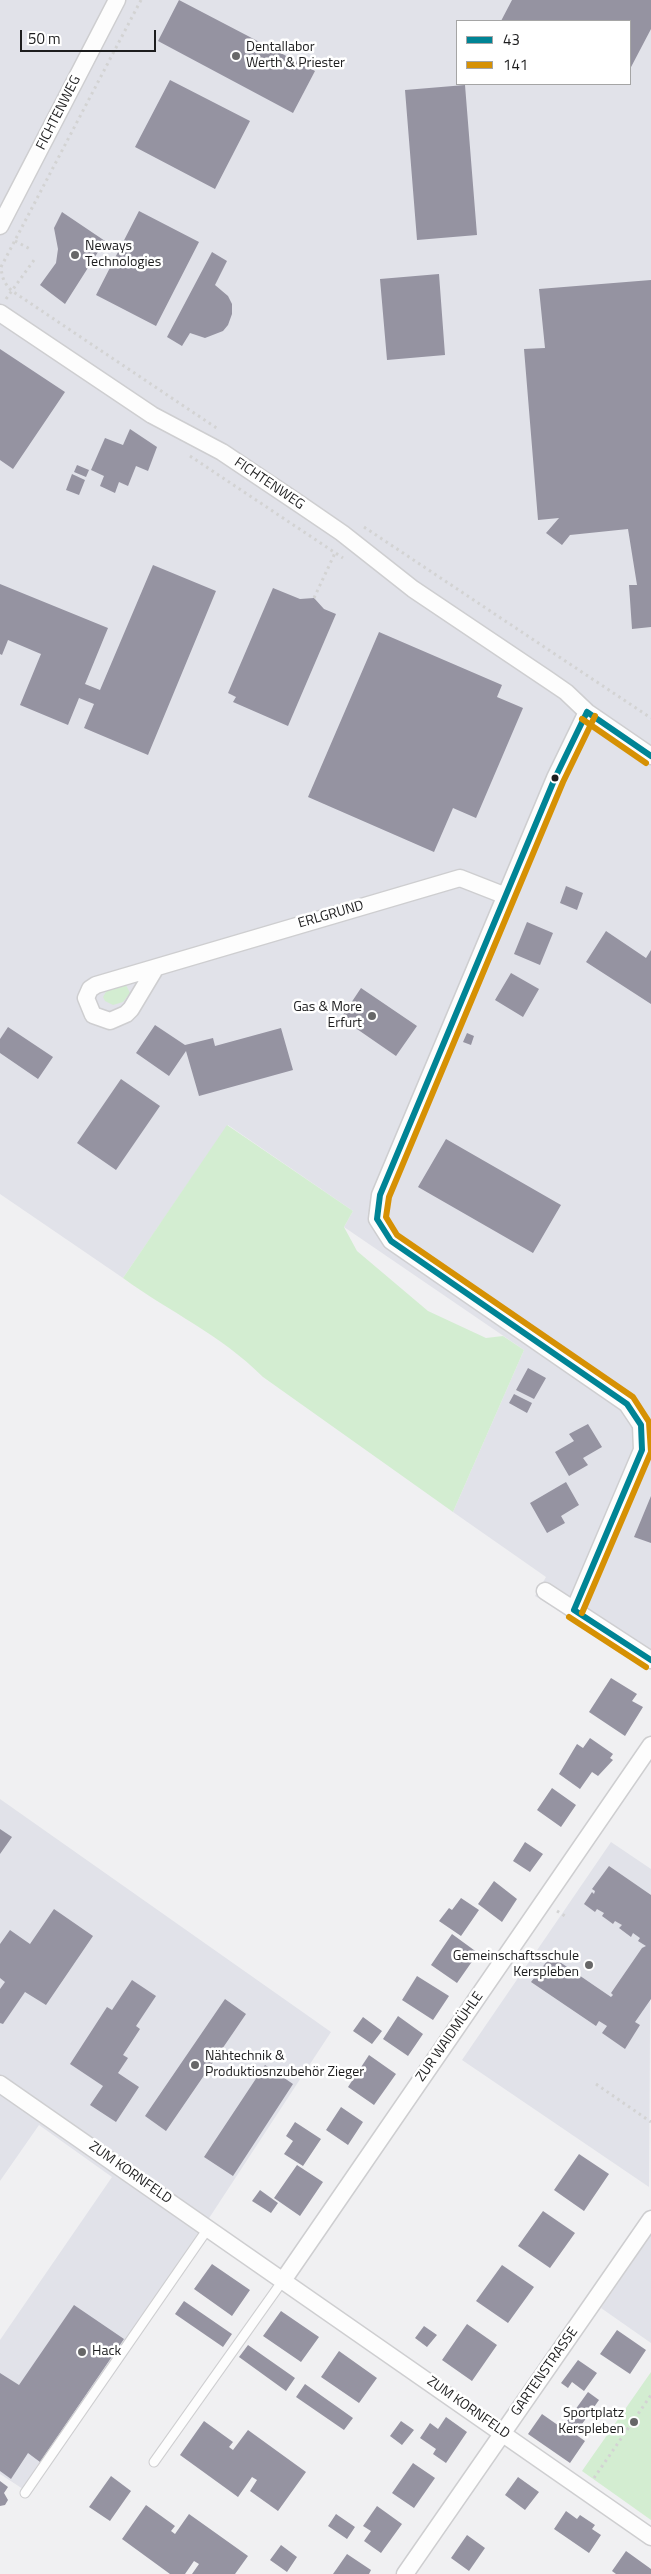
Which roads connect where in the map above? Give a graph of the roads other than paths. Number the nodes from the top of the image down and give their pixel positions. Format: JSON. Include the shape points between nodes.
{"nodes":[{"id":1,"x":117,"y":0,"type":"edge"},
{"id":2,"x":0,"y":226,"type":"edge"},
{"id":3,"x":0,"y":312,"type":"edge"},
{"id":4,"x":587,"y":712,"type":"junction"},
{"id":5,"x":651,"y":756,"type":"edge"},
{"id":6,"x":506,"y":896,"type":"junction"},
{"id":7,"x":155,"y":969,"type":"dead end"},
{"id":8,"x":545,"y":1591,"type":"dead end"},
{"id":9,"x":574,"y":1610,"type":"junction"},
{"id":10,"x":651,"y":1660,"type":"edge"},
{"id":11,"x":651,"y":1745,"type":"edge"},
{"id":12,"x":0,"y":2084,"type":"edge"},
{"id":13,"x":651,"y":2219,"type":"edge"},
{"id":14,"x":209,"y":2227,"type":"junction"},
{"id":15,"x":284,"y":2279,"type":"junction"},
{"id":16,"x":503,"y":2432,"type":"junction"},
{"id":17,"x":154,"y":2462,"type":"dead end"},
{"id":18,"x":25,"y":2493,"type":"dead end"},
{"id":19,"x":651,"y":2536,"type":"edge"},
{"id":20,"x":404,"y":2574,"type":"edge"}],
"edges":[{"from":1,"to":2,"type":"street","name":"FICHTENWEG"},
{"from":3,"to":4,"type":"street","name":"FICHTENWEG","via":[[152,415],[222,452],[342,533],[413,589],[566,692]]},
{"from":4,"to":5,"type":"street","name":"FICHTENWEG"},
{"from":4,"to":6,"type":"street","via":[[555,778]]},
{"from":6,"to":7,"type":"street","name":"ERLGRUND","via":[[460,878]]},
{"from":6,"to":9,"type":"street","via":[[380,1194],[377,1219],[391,1241],[627,1404],[642,1425],[642,1450]]},
{"from":8,"to":9,"type":"street"},
{"from":9,"to":10,"type":"street"},
{"from":11,"to":15,"type":"street","name":"ZUR WAIDMÜHLE"},
{"from":12,"to":14,"type":"street","name":"ZUM KORNFELD"},
{"from":13,"to":16,"type":"street","name":"GARTENSTRASSE"},
{"from":14,"to":15,"type":"street","name":"ZUM KORNFELD"},
{"from":14,"to":18,"type":"lane"},
{"from":15,"to":16,"type":"street","name":"ZUM KORNFELD"},
{"from":15,"to":17,"type":"lane"},
{"from":16,"to":19,"type":"street","name":"ZUM KORNFELD"},
{"from":16,"to":20,"type":"street","name":"GARTENSTRASSE"}]}
